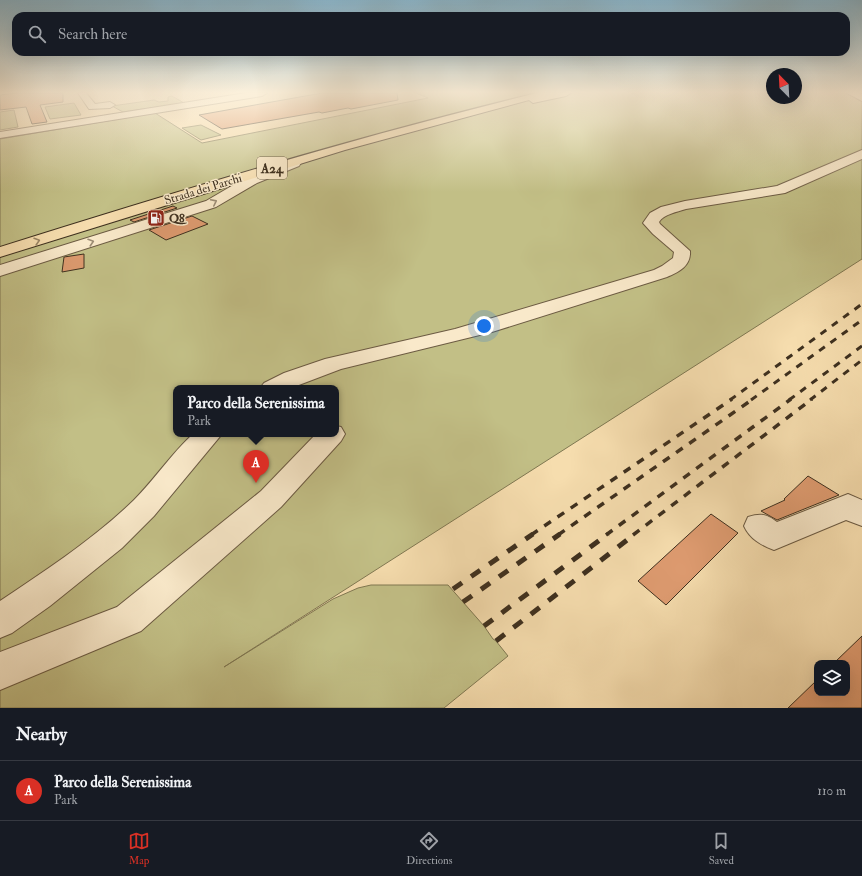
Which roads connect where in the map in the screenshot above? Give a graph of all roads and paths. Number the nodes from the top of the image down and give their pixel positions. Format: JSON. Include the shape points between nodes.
{"nodes":[{"id":1,"x":55,"y":126,"type":"edge"},
{"id":2,"x":389,"y":126,"type":"edge"},
{"id":3,"x":390,"y":126,"type":"edge"},
{"id":4,"x":418,"y":126,"type":"edge"},
{"id":5,"x":386,"y":127,"type":"junction"},
{"id":6,"x":0,"y":135,"type":"edge"},
{"id":7,"x":323,"y":152,"type":"junction"},
{"id":8,"x":862,"y":154,"type":"edge"},
{"id":9,"x":0,"y":242,"type":"edge"},
{"id":10,"x":0,"y":252,"type":"edge"},
{"id":11,"x":0,"y":271,"type":"edge"},
{"id":12,"x":278,"y":385,"type":"edge"},
{"id":13,"x":206,"y":437,"type":"edge"},
{"id":14,"x":329,"y":437,"type":"edge"},
{"id":15,"x":862,"y":514,"type":"edge"},
{"id":16,"x":759,"y":526,"type":"dead end"},
{"id":17,"x":0,"y":621,"type":"edge"},
{"id":18,"x":0,"y":671,"type":"edge"}],
"edges":[{"from":1,"to":6,"type":"street"},
{"from":2,"to":5,"type":"highway"},
{"from":3,"to":5,"type":"highway","name":"Strada dei Parchi","number":"A24"},
{"from":4,"to":7,"type":"highway","name":"Strada dei Parchi","number":"A24"},
{"from":5,"to":9,"type":"highway","name":"Strada dei Parchi","number":"A24"},
{"from":10,"to":7,"type":"highway","name":"Strada dei Parchi","number":"A24","one_way":true},
{"from":11,"to":7,"type":"street","one_way":true,"via":[[211,204],[252,180]]},
{"from":8,"to":12,"type":"street","via":[[780,190],[685,205],[655,216],[651,222],[657,230],[682,251],[682,259],[677,266],[661,273],[505,322],[338,361]]},
{"from":13,"to":17,"type":"street","via":[[145,507],[100,549]]},
{"from":14,"to":18,"type":"street","via":[[271,499],[129,619]]},
{"from":15,"to":16,"type":"street","via":[[848,506],[774,538]]}]}
